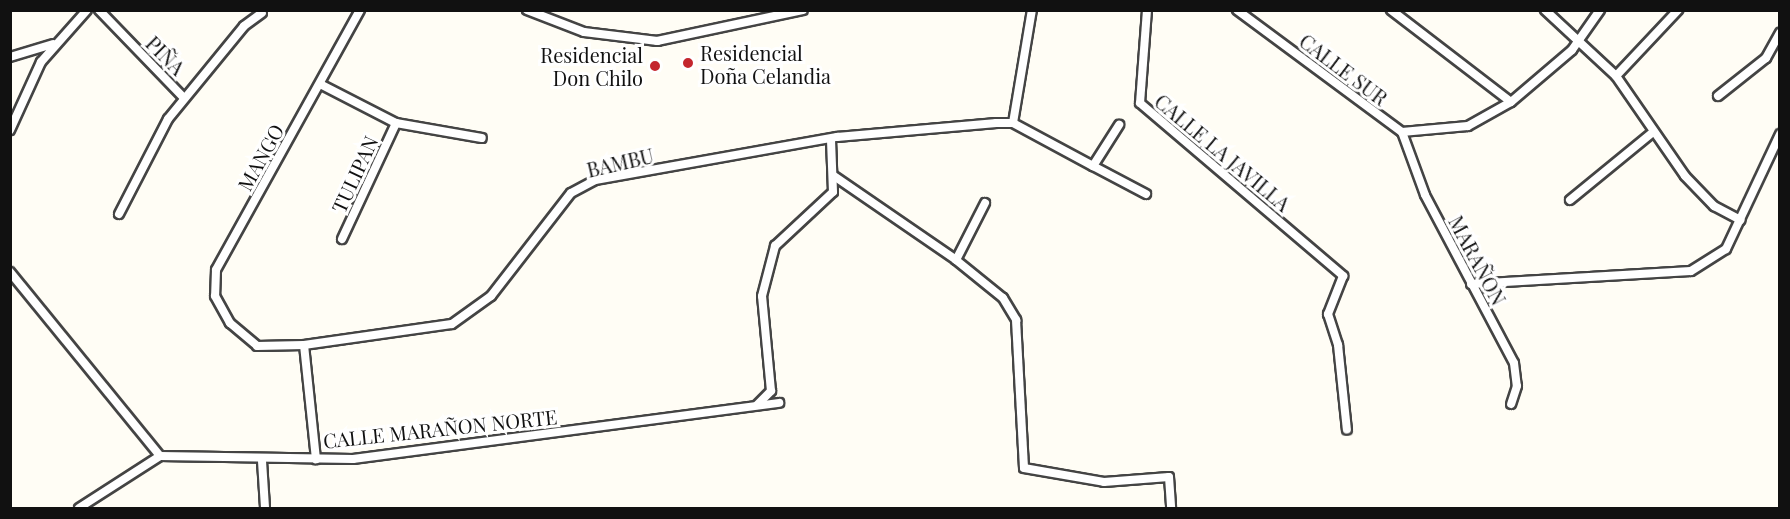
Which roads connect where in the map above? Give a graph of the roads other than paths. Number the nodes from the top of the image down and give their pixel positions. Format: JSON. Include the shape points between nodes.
{"nodes":[{"id":1,"x":87,"y":10,"type":"edge"},
{"id":2,"x":99,"y":10,"type":"edge"},
{"id":3,"x":360,"y":10,"type":"edge"},
{"id":4,"x":527,"y":10,"type":"edge"},
{"id":5,"x":803,"y":10,"type":"edge"},
{"id":6,"x":1032,"y":10,"type":"edge"},
{"id":7,"x":1147,"y":10,"type":"edge"},
{"id":8,"x":1238,"y":10,"type":"edge"},
{"id":9,"x":1391,"y":10,"type":"edge"},
{"id":10,"x":1545,"y":10,"type":"edge"},
{"id":11,"x":1600,"y":10,"type":"edge"},
{"id":12,"x":1678,"y":10,"type":"edge"},
{"id":13,"x":262,"y":13,"type":"dead end"},
{"id":14,"x":1779,"y":33,"type":"edge"},
{"id":15,"x":1580,"y":38,"type":"junction"},
{"id":16,"x":54,"y":44,"type":"junction"},
{"id":17,"x":10,"y":57,"type":"edge"},
{"id":18,"x":1616,"y":76,"type":"junction"},
{"id":19,"x":320,"y":84,"type":"junction"},
{"id":20,"x":1718,"y":96,"type":"dead end"},
{"id":21,"x":184,"y":98,"type":"junction"},
{"id":22,"x":1511,"y":102,"type":"junction"},
{"id":23,"x":396,"y":123,"type":"junction"},
{"id":24,"x":1013,"y":123,"type":"junction"},
{"id":25,"x":1119,"y":125,"type":"dead end"},
{"id":26,"x":10,"y":130,"type":"edge"},
{"id":27,"x":1401,"y":132,"type":"junction"},
{"id":28,"x":1653,"y":132,"type":"junction"},
{"id":29,"x":1779,"y":134,"type":"edge"},
{"id":30,"x":482,"y":138,"type":"dead end"},
{"id":31,"x":831,"y":139,"type":"junction"},
{"id":32,"x":1093,"y":166,"type":"junction"},
{"id":33,"x":834,"y":176,"type":"junction"},
{"id":34,"x":1146,"y":194,"type":"dead end"},
{"id":35,"x":1570,"y":200,"type":"dead end"},
{"id":36,"x":985,"y":203,"type":"dead end"},
{"id":37,"x":119,"y":214,"type":"dead end"},
{"id":38,"x":1740,"y":220,"type":"junction"},
{"id":39,"x":342,"y":239,"type":"dead end"},
{"id":40,"x":956,"y":260,"type":"junction"},
{"id":41,"x":10,"y":272,"type":"edge"},
{"id":42,"x":1472,"y":284,"type":"junction"},
{"id":43,"x":230,"y":323,"type":"joint"},
{"id":44,"x":304,"y":345,"type":"junction"},
{"id":45,"x":780,"y":403,"type":"dead end"},
{"id":46,"x":1511,"y":404,"type":"dead end"},
{"id":47,"x":757,"y":406,"type":"junction"},
{"id":48,"x":1347,"y":430,"type":"dead end"},
{"id":49,"x":160,"y":456,"type":"junction"},
{"id":50,"x":316,"y":459,"type":"junction"},
{"id":51,"x":262,"y":461,"type":"junction"},
{"id":52,"x":80,"y":508,"type":"edge"},
{"id":53,"x":265,"y":508,"type":"edge"},
{"id":54,"x":1171,"y":508,"type":"edge"}],
"edges":[{"from":1,"to":16,"type":"street"},
{"from":2,"to":21,"type":"street","name":"PIÑA"},
{"from":3,"to":19,"type":"street","name":"MANGO"},
{"from":4,"to":5,"type":"street","via":[[584,32],[657,41]]},
{"from":6,"to":24,"type":"street"},
{"from":7,"to":48,"type":"street","name":"CALLE LA JAVILLA","via":[[1140,103],[1343,276],[1328,314],[1338,345]]},
{"from":8,"to":27,"type":"street","name":"CALLE SUR"},
{"from":9,"to":22,"type":"street"},
{"from":10,"to":15,"type":"street"},
{"from":11,"to":15,"type":"street"},
{"from":12,"to":18,"type":"street"},
{"from":13,"to":21,"type":"street","via":[[244,26]]},
{"from":14,"to":20,"type":"street","via":[[1766,57]]},
{"from":15,"to":18,"type":"street"},
{"from":15,"to":22,"type":"street"},
{"from":16,"to":17,"type":"street"},
{"from":16,"to":26,"type":"street"},
{"from":18,"to":28,"type":"street"},
{"from":19,"to":23,"type":"street"},
{"from":19,"to":43,"type":"street","name":"MANGO","via":[[216,270],[215,296]]},
{"from":21,"to":37,"type":"street","via":[[168,119]]},
{"from":22,"to":27,"type":"street","via":[[1468,126]]},
{"from":23,"to":30,"type":"street"},
{"from":23,"to":39,"type":"street","name":"TULIPAN"},
{"from":24,"to":31,"type":"street","name":"BAMBU"},
{"from":24,"to":32,"type":"street"},
{"from":25,"to":32,"type":"street"},
{"from":27,"to":42,"type":"street","name":"MARAÑON","via":[[1425,195]]},
{"from":28,"to":35,"type":"street"},
{"from":28,"to":38,"type":"street","via":[[1714,206]]},
{"from":29,"to":38,"type":"street"},
{"from":31,"to":33,"type":"street"},
{"from":31,"to":44,"type":"street","name":"BAMBU","via":[[595,180],[571,193],[491,296],[452,324]]},
{"from":32,"to":34,"type":"street"},
{"from":33,"to":40,"type":"street"},
{"from":33,"to":47,"type":"street","via":[[834,192],[775,246],[762,296],[771,392]]},
{"from":36,"to":40,"type":"street"},
{"from":38,"to":42,"type":"street","via":[[1726,249],[1691,271]]},
{"from":40,"to":54,"type":"street","via":[[1003,298],[1016,320],[1024,468],[1104,482],[1169,477]]},
{"from":41,"to":49,"type":"street"},
{"from":42,"to":46,"type":"street","name":"MARAÑON","via":[[1514,363],[1517,386]]},
{"from":43,"to":44,"type":"street","name":"BAMBU","via":[[257,346]]},
{"from":44,"to":50,"type":"street"},
{"from":45,"to":47,"type":"street","name":"CALLE MARAÑON NORTE"},
{"from":47,"to":50,"type":"street","name":"CALLE MARAÑON NORTE"},
{"from":49,"to":51,"type":"street","name":"CALLE MARAÑON NORTE"},
{"from":49,"to":52,"type":"street"},
{"from":50,"to":51,"type":"street","name":"CALLE MARAÑON NORTE"},
{"from":51,"to":53,"type":"street"}]}
